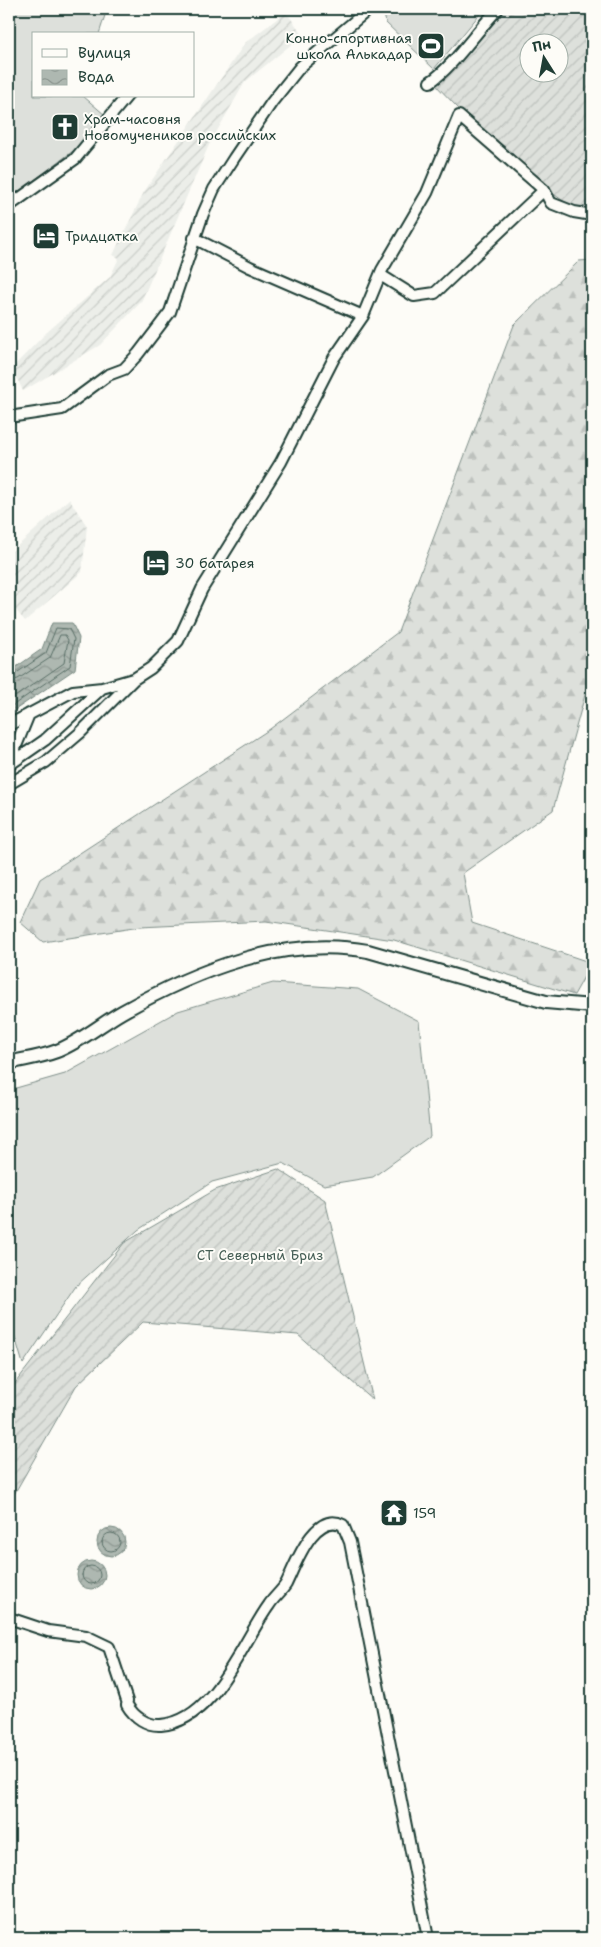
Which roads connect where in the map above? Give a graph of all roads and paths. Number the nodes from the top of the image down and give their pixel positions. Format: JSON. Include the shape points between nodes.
{"nodes":[{"id":1,"x":369,"y":9,"type":"edge"},
{"id":2,"x":498,"y":9,"type":"edge"},
{"id":3,"x":430,"y":82,"type":"dead end"},
{"id":4,"x":125,"y":98,"type":"edge"},
{"id":5,"x":544,"y":190,"type":"junction"},
{"id":6,"x":9,"y":206,"type":"edge"},
{"id":7,"x":592,"y":215,"type":"edge"},
{"id":8,"x":194,"y":238,"type":"junction"},
{"id":9,"x":382,"y":276,"type":"dead end"},
{"id":10,"x":363,"y":316,"type":"junction"},
{"id":11,"x":9,"y":417,"type":"edge"},
{"id":12,"x":134,"y":679,"type":"junction"},
{"id":13,"x":102,"y":688,"type":"junction"},
{"id":14,"x":29,"y":714,"type":"junction"},
{"id":15,"x":9,"y":724,"type":"edge"},
{"id":16,"x":9,"y":764,"type":"edge"},
{"id":17,"x":9,"y":784,"type":"edge"},
{"id":18,"x":592,"y":1006,"type":"edge"},
{"id":19,"x":11,"y":1062,"type":"edge"},
{"id":20,"x":9,"y":1618,"type":"edge"},
{"id":21,"x":428,"y":1938,"type":"edge"}],
"edges":[{"from":1,"to":8,"type":"street","via":[[300,67],[272,102],[214,189]]},
{"from":2,"to":3,"type":"street","via":[[441,75]]},
{"from":4,"to":6,"type":"street","via":[[74,159]]},
{"from":5,"to":7,"type":"street","via":[[551,202],[574,212]]},
{"from":5,"to":9,"type":"street","via":[[435,293],[414,296]]},
{"from":5,"to":10,"type":"street","via":[[459,116],[428,193],[382,270]]},
{"from":8,"to":10,"type":"street","via":[[250,267]]},
{"from":8,"to":11,"type":"street","via":[[186,272],[170,312],[124,369],[106,376],[62,409]]},
{"from":10,"to":12,"type":"street","via":[[334,358],[281,462],[202,588],[178,641],[152,668]]},
{"from":12,"to":13,"type":"street"},
{"from":12,"to":17,"type":"street","via":[[46,762]]},
{"from":13,"to":14,"type":"street","via":[[73,691]]},
{"from":13,"to":16,"type":"street","via":[[44,740]]},
{"from":14,"to":15,"type":"street"},
{"from":14,"to":16,"type":"street"},
{"from":18,"to":19,"type":"main road","via":[[546,1002],[368,951],[310,948],[270,953],[199,974],[148,998],[61,1049]]},
{"from":20,"to":21,"type":"street","via":[[48,1631],[86,1636],[109,1647],[127,1703],[141,1719],[155,1725],[166,1725],[190,1717],[212,1693],[247,1643],[269,1604],[286,1584],[299,1553],[313,1535],[327,1524],[343,1525],[350,1542]]}]}
